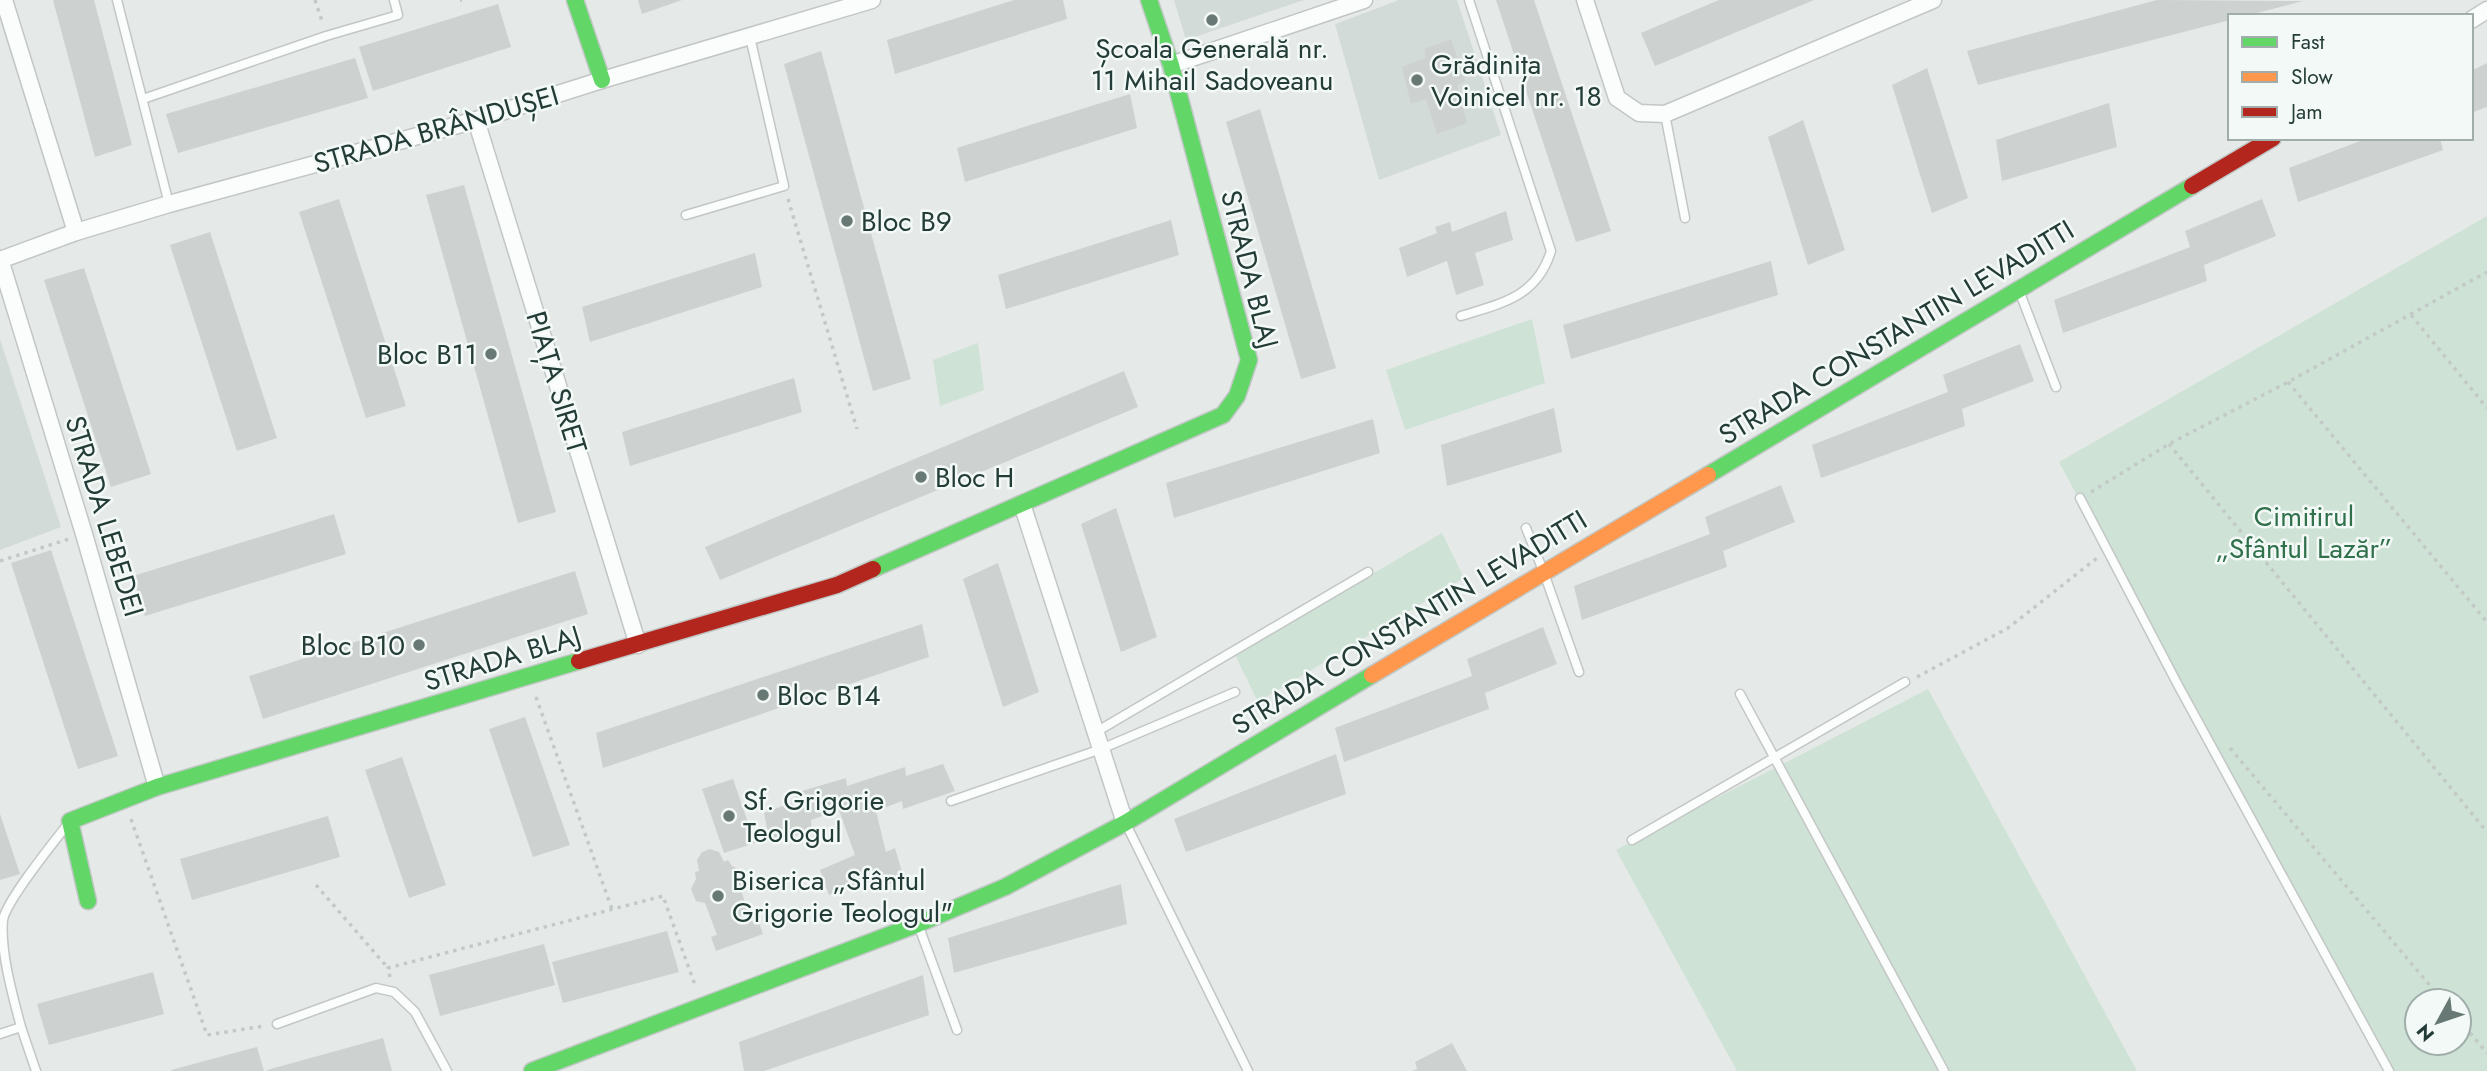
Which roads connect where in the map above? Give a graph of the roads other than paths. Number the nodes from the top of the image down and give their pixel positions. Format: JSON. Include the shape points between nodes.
{"nodes":[{"id":1,"x":4,"y":0,"type":"edge"},
{"id":2,"x":117,"y":0,"type":"edge"},
{"id":3,"x":394,"y":0,"type":"edge"},
{"id":4,"x":575,"y":0,"type":"edge"},
{"id":5,"x":872,"y":0,"type":"edge"},
{"id":6,"x":1149,"y":0,"type":"edge"},
{"id":7,"x":1364,"y":0,"type":"edge"},
{"id":8,"x":1469,"y":0,"type":"edge"},
{"id":9,"x":1585,"y":0,"type":"edge"},
{"id":10,"x":1933,"y":0,"type":"edge"},
{"id":11,"x":750,"y":37,"type":"junction"},
{"id":12,"x":1171,"y":65,"type":"junction"},
{"id":13,"x":602,"y":80,"type":"junction"},
{"id":14,"x":143,"y":99,"type":"junction"},
{"id":15,"x":1665,"y":114,"type":"junction"},
{"id":16,"x":476,"y":120,"type":"junction"},
{"id":17,"x":2270,"y":140,"type":"edge"},
{"id":18,"x":169,"y":204,"type":"junction"},
{"id":19,"x":686,"y":215,"type":"dead end"},
{"id":20,"x":1685,"y":218,"type":"dead end"},
{"id":21,"x":76,"y":232,"type":"junction"},
{"id":22,"x":0,"y":260,"type":"edge"},
{"id":23,"x":2019,"y":290,"type":"junction"},
{"id":24,"x":1461,"y":316,"type":"dead end"},
{"id":25,"x":2056,"y":387,"type":"dead end"},
{"id":26,"x":2080,"y":498,"type":"road end"},
{"id":27,"x":1022,"y":505,"type":"junction"},
{"id":28,"x":1526,"y":528,"type":"dead end"},
{"id":29,"x":1368,"y":572,"type":"dead end"},
{"id":30,"x":1544,"y":573,"type":"junction"},
{"id":31,"x":638,"y":645,"type":"junction"},
{"id":32,"x":1578,"y":672,"type":"dead end"},
{"id":33,"x":1905,"y":682,"type":"road end"},
{"id":34,"x":1234,"y":692,"type":"dead end"},
{"id":35,"x":1740,"y":694,"type":"dead end"},
{"id":36,"x":1096,"y":732,"type":"junction"},
{"id":37,"x":1101,"y":749,"type":"junction"},
{"id":38,"x":1775,"y":758,"type":"junction"},
{"id":39,"x":157,"y":787,"type":"junction"},
{"id":40,"x":951,"y":801,"type":"dead end"},
{"id":41,"x":70,"y":821,"type":"junction"},
{"id":42,"x":1125,"y":823,"type":"junction"},
{"id":43,"x":1632,"y":840,"type":"dead end"},
{"id":44,"x":88,"y":901,"type":"dead end"},
{"id":45,"x":918,"y":924,"type":"junction"},
{"id":46,"x":277,"y":1024,"type":"road end"},
{"id":47,"x":21,"y":1027,"type":"junction"},
{"id":48,"x":957,"y":1030,"type":"dead end"},
{"id":49,"x":0,"y":1034,"type":"edge"},
{"id":50,"x":36,"y":1071,"type":"edge"},
{"id":51,"x":447,"y":1071,"type":"edge"},
{"id":52,"x":532,"y":1071,"type":"edge"},
{"id":53,"x":1248,"y":1071,"type":"edge"},
{"id":54,"x":1944,"y":1071,"type":"edge"},
{"id":55,"x":2389,"y":1071,"type":"edge"}],
"edges":[{"from":1,"to":21,"type":"street"},
{"from":2,"to":14,"type":"lane"},
{"from":3,"to":14,"type":"lane","via":[[398,15]]},
{"from":4,"to":13,"type":"street"},
{"from":5,"to":11,"type":"street","name":"STRADA BRÂNDUȘEI"},
{"from":6,"to":12,"type":"street","name":"STRADA BLAJ"},
{"from":7,"to":12,"type":"street"},
{"from":8,"to":24,"type":"lane","via":[[1551,251],[1545,271],[1532,284],[1508,301]]},
{"from":9,"to":15,"type":"street","via":[[1617,98],[1639,113]]},
{"from":10,"to":15,"type":"street"},
{"from":11,"to":13,"type":"street","name":"STRADA BRÂNDUȘEI"},
{"from":11,"to":19,"type":"lane","via":[[784,186]]},
{"from":12,"to":27,"type":"street","name":"STRADA BLAJ","via":[[1249,360],[1242,387],[1223,415]]},
{"from":13,"to":16,"type":"street","name":"STRADA BRÂNDUȘEI"},
{"from":14,"to":18,"type":"lane"},
{"from":15,"to":20,"type":"lane"},
{"from":16,"to":18,"type":"street","name":"STRADA BRÂNDUȘEI"},
{"from":16,"to":31,"type":"street","name":"PIAȚA SIRET"},
{"from":17,"to":23,"type":"street","name":"STRADA CONSTANTIN LEVADITTI"},
{"from":18,"to":21,"type":"street","name":"STRADA BRÂNDUȘEI"},
{"from":21,"to":22,"type":"street","name":"STRADA BRÂNDUȘEI"},
{"from":22,"to":39,"type":"street","name":"STRADA LEBEDEI"},
{"from":23,"to":25,"type":"lane"},
{"from":23,"to":30,"type":"street","name":"STRADA CONSTANTIN LEVADITTI"},
{"from":26,"to":55,"type":"lane"},
{"from":27,"to":31,"type":"street","name":"STRADA BLAJ","via":[[837,585]]},
{"from":27,"to":36,"type":"street"},
{"from":28,"to":30,"type":"lane"},
{"from":29,"to":36,"type":"lane"},
{"from":30,"to":32,"type":"lane"},
{"from":30,"to":42,"type":"street","name":"STRADA CONSTANTIN LEVADITTI"},
{"from":31,"to":39,"type":"street","name":"STRADA BLAJ"},
{"from":33,"to":38,"type":"lane"},
{"from":34,"to":37,"type":"lane"},
{"from":35,"to":38,"type":"lane"},
{"from":36,"to":37,"type":"street"},
{"from":37,"to":40,"type":"lane"},
{"from":37,"to":42,"type":"street"},
{"from":38,"to":43,"type":"lane"},
{"from":38,"to":54,"type":"lane"},
{"from":39,"to":41,"type":"street","name":"STRADA BLAJ"},
{"from":41,"to":44,"type":"street"},
{"from":41,"to":47,"type":"lane","via":[[3,917],[4,945]]},
{"from":42,"to":45,"type":"street","name":"STRADA CONSTANTIN LEVADITTI","via":[[1005,887]]},
{"from":42,"to":53,"type":"lane"},
{"from":45,"to":48,"type":"lane"},
{"from":45,"to":52,"type":"street","name":"STRADA CONSTANTIN LEVADITTI"},
{"from":46,"to":51,"type":"lane","via":[[376,988],[394,992],[415,1012]]},
{"from":47,"to":49,"type":"lane"},
{"from":47,"to":50,"type":"lane"}]}
